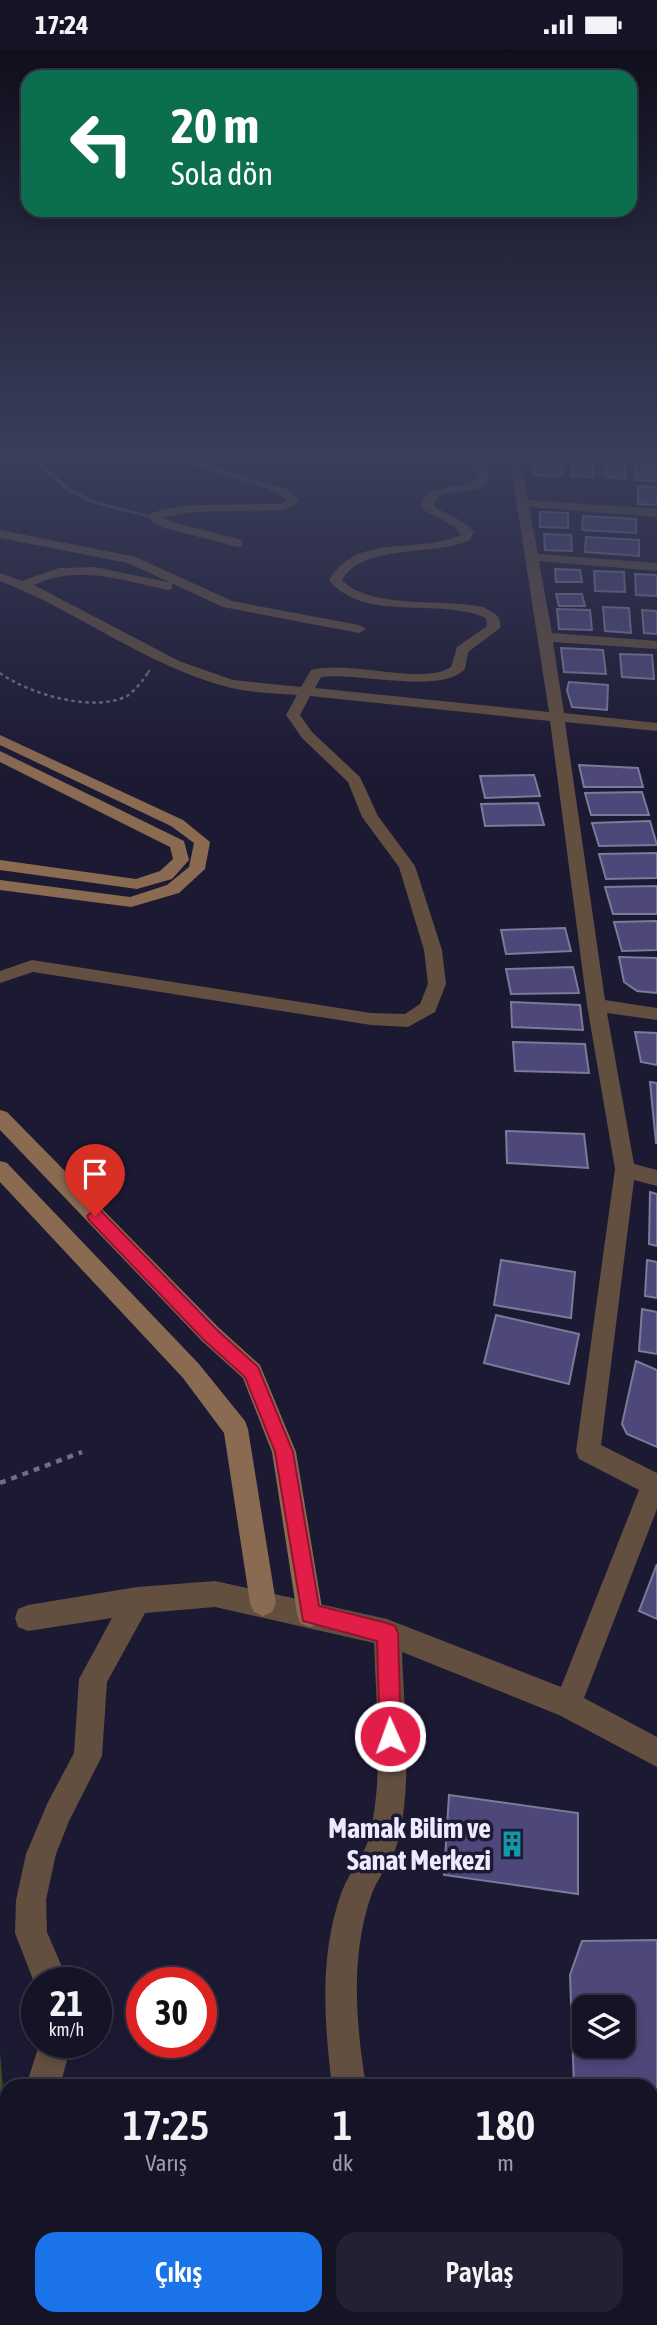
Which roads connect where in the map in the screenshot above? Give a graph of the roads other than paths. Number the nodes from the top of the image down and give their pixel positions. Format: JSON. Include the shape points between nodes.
{"nodes":[{"id":1,"x":132,"y":560,"type":"edge"},
{"id":2,"x":359,"y":560,"type":"edge"},
{"id":3,"x":533,"y":560,"type":"edge"},
{"id":4,"x":572,"y":560,"type":"edge"},
{"id":5,"x":657,"y":567,"type":"edge"},
{"id":6,"x":0,"y":577,"type":"edge"},
{"id":7,"x":24,"y":585,"type":"junction"},
{"id":8,"x":190,"y":587,"type":"junction"},
{"id":9,"x":359,"y":629,"type":"dead end"},
{"id":10,"x":546,"y":637,"type":"junction"},
{"id":11,"x":657,"y":645,"type":"edge"},
{"id":12,"x":305,"y":690,"type":"junction"},
{"id":13,"x":557,"y":715,"type":"junction"},
{"id":14,"x":657,"y":727,"type":"edge"},
{"id":15,"x":0,"y":739,"type":"edge"},
{"id":16,"x":0,"y":756,"type":"edge"},
{"id":17,"x":0,"y":865,"type":"edge"},
{"id":18,"x":0,"y":885,"type":"edge"},
{"id":19,"x":0,"y":977,"type":"edge"},
{"id":20,"x":596,"y":1005,"type":"junction"},
{"id":21,"x":657,"y":1014,"type":"edge"},
{"id":22,"x":0,"y":1117,"type":"edge"},
{"id":23,"x":0,"y":1169,"type":"edge"},
{"id":24,"x":625,"y":1169,"type":"junction"},
{"id":25,"x":657,"y":1178,"type":"edge"},
{"id":26,"x":655,"y":1485,"type":"edge"},
{"id":27,"x":137,"y":1599,"type":"junction"},
{"id":28,"x":262,"y":1603,"type":"junction"},
{"id":29,"x":310,"y":1614,"type":"junction"},
{"id":30,"x":28,"y":1618,"type":"dead end"},
{"id":31,"x":387,"y":1633,"type":"junction"},
{"id":32,"x":568,"y":1705,"type":"junction"},
{"id":33,"x":657,"y":1753,"type":"edge"},
{"id":34,"x":46,"y":1967,"type":"edge"},
{"id":35,"x":51,"y":2058,"type":"edge"},
{"id":36,"x":45,"y":2079,"type":"edge"},
{"id":37,"x":348,"y":2079,"type":"edge"}],
"edges":[{"from":1,"to":8,"type":"street"},
{"from":2,"to":12,"type":"street","via":[[341,569],[334,580],[343,590],[369,599],[478,610],[491,616],[493,628],[467,645],[458,669],[447,677],[326,671],[316,673]]},
{"from":3,"to":10,"type":"street"},
{"from":4,"to":5,"type":"street"},
{"from":6,"to":7,"type":"street"},
{"from":7,"to":8,"type":"street","via":[[54,573],[87,570]]},
{"from":7,"to":12,"type":"street","via":[[159,657],[231,684]]},
{"from":8,"to":9,"type":"street","via":[[228,604]]},
{"from":10,"to":11,"type":"street"},
{"from":10,"to":13,"type":"street"},
{"from":12,"to":13,"type":"street"},
{"from":12,"to":19,"type":"street","via":[[293,715],[307,735],[355,780],[370,817],[407,866],[433,950],[437,984],[428,1008],[408,1021],[371,1019],[32,966]]},
{"from":13,"to":14,"type":"street"},
{"from":13,"to":20,"type":"street"},
{"from":15,"to":18,"type":"street","via":[[177,823],[202,842],[197,869],[173,889],[131,902]]},
{"from":16,"to":17,"type":"street","via":[[178,844],[181,860],[166,875],[137,884]]},
{"from":20,"to":21,"type":"street"},
{"from":20,"to":24,"type":"street"},
{"from":22,"to":29,"type":"street","via":[[209,1334],[252,1372],[284,1452]]},
{"from":23,"to":28,"type":"street","via":[[191,1371],[236,1429]]},
{"from":24,"to":25,"type":"street"},
{"from":24,"to":26,"type":"street","via":[[588,1451]]},
{"from":26,"to":32,"type":"street"},
{"from":27,"to":28,"type":"street","via":[[215,1594]]},
{"from":27,"to":30,"type":"street"},
{"from":27,"to":34,"type":"street","via":[[93,1679],[88,1756],[41,1854],[31,1933]]},
{"from":28,"to":29,"type":"street"},
{"from":29,"to":31,"type":"street"},
{"from":31,"to":32,"type":"street"},
{"from":31,"to":37,"type":"street","via":[[392,1788],[385,1838],[357,1891],[340,1968]]},
{"from":32,"to":33,"type":"street"},
{"from":35,"to":36,"type":"street"}]}
